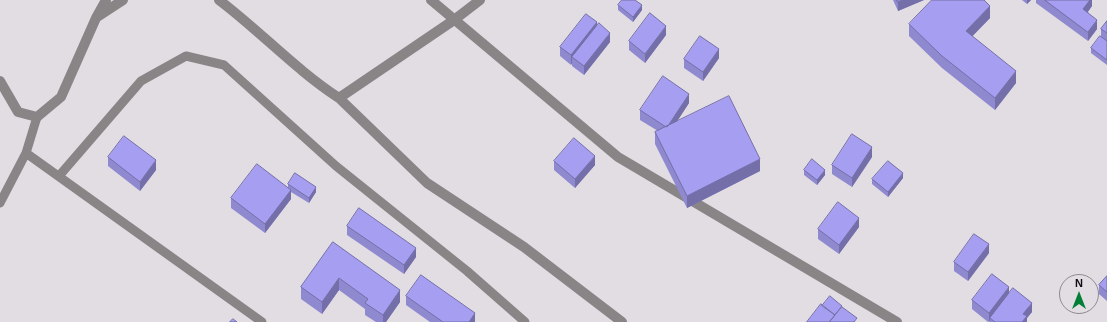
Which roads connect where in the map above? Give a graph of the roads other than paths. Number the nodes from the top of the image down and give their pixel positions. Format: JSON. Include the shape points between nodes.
{"nodes":[{"id":1,"x":106,"y":0,"type":"edge"},
{"id":2,"x":123,"y":0,"type":"edge"},
{"id":3,"x":219,"y":0,"type":"edge"},
{"id":4,"x":431,"y":0,"type":"edge"},
{"id":5,"x":480,"y":0,"type":"edge"},
{"id":6,"x":96,"y":18,"type":"junction"},
{"id":7,"x":454,"y":20,"type":"junction"},
{"id":8,"x":0,"y":81,"type":"edge"},
{"id":9,"x":339,"y":98,"type":"junction"},
{"id":10,"x":37,"y":117,"type":"junction"},
{"id":11,"x":26,"y":153,"type":"junction"},
{"id":12,"x":59,"y":176,"type":"junction"},
{"id":13,"x":0,"y":203,"type":"edge"},
{"id":14,"x":262,"y":322,"type":"edge"},
{"id":15,"x":526,"y":322,"type":"edge"},
{"id":16,"x":622,"y":322,"type":"edge"},
{"id":17,"x":897,"y":322,"type":"edge"}],
"edges":[{"from":1,"to":6,"type":"street"},
{"from":2,"to":6,"type":"street"},
{"from":3,"to":9,"type":"street","via":[[319,85]]},
{"from":4,"to":7,"type":"street"},
{"from":5,"to":7,"type":"street"},
{"from":6,"to":10,"type":"street","via":[[61,97]]},
{"from":7,"to":9,"type":"street"},
{"from":7,"to":17,"type":"street","via":[[618,157]]},
{"from":8,"to":10,"type":"street","via":[[18,112]]},
{"from":9,"to":16,"type":"street","via":[[427,183],[524,247]]},
{"from":10,"to":11,"type":"lane"},
{"from":11,"to":12,"type":"lane"},
{"from":11,"to":13,"type":"lane"},
{"from":12,"to":14,"type":"lane"},
{"from":12,"to":15,"type":"lane","via":[[141,81],[186,56],[224,65],[336,166]]}]}
